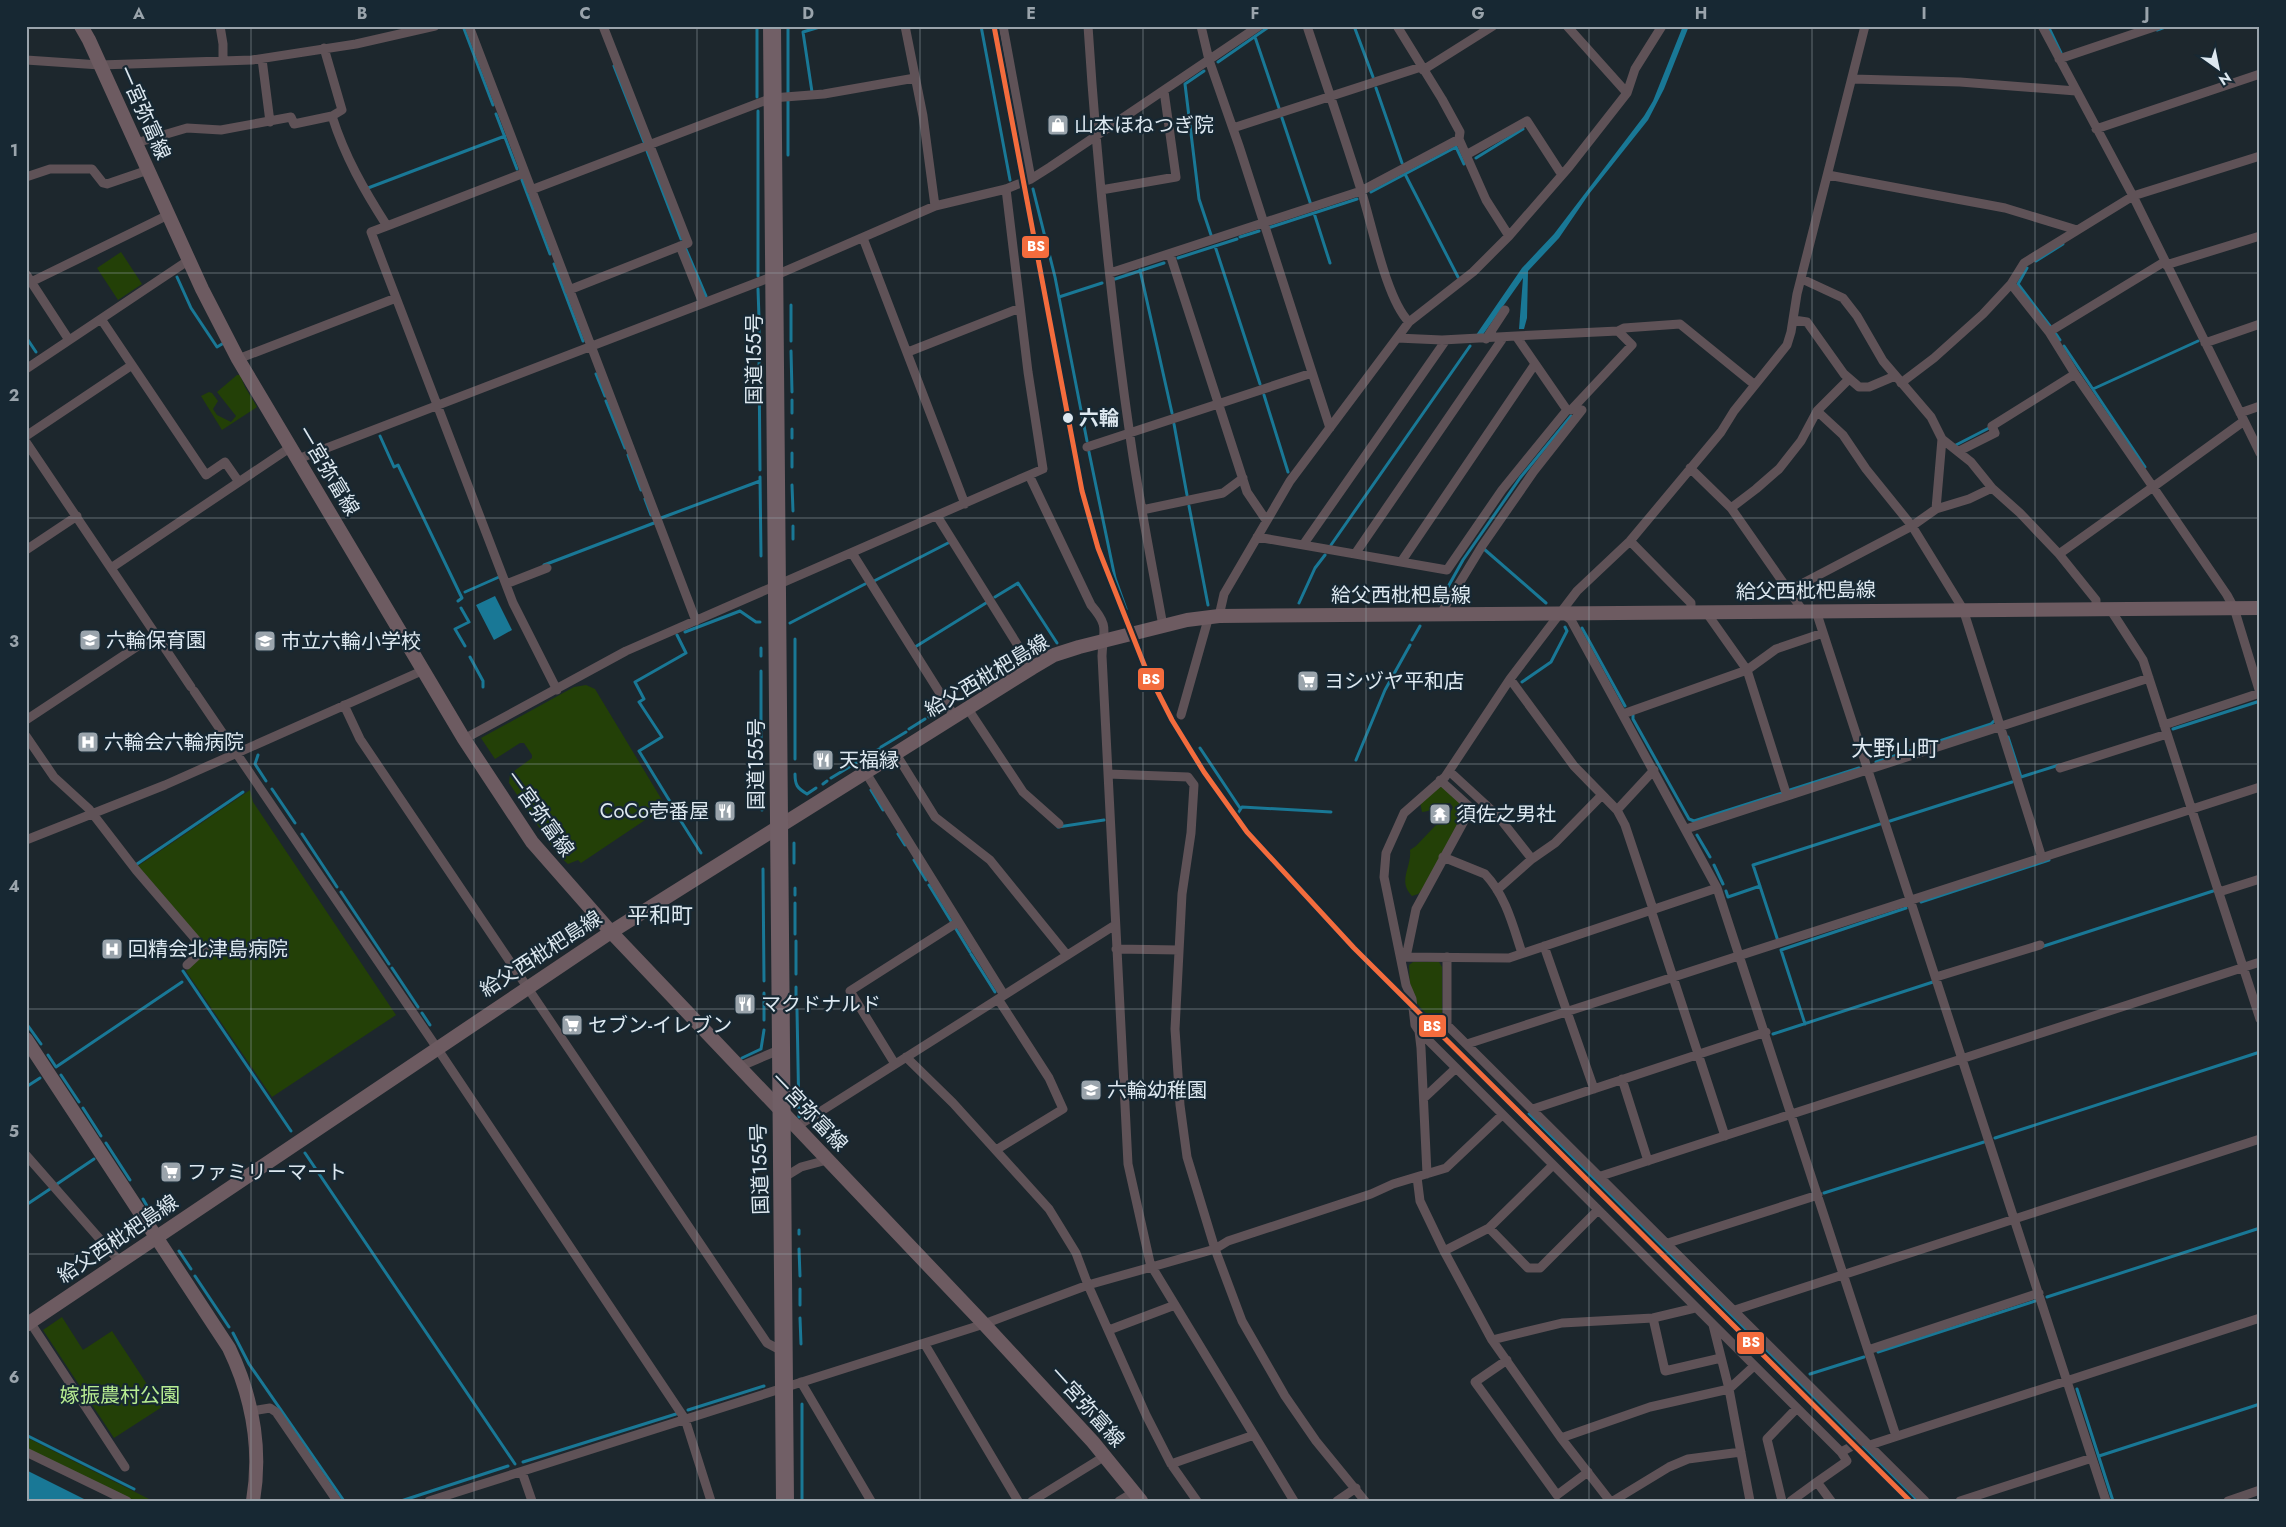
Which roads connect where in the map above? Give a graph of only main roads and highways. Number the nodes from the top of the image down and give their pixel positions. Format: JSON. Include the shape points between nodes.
{"nodes":[{"id":1,"x":81,"y":26,"type":"edge"},
{"id":2,"x":772,"y":26,"type":"edge"},
{"id":3,"x":2260,"y":608,"type":"edge"},
{"id":4,"x":778,"y":829,"type":"junction"},
{"id":5,"x":610,"y":932,"type":"junction"},
{"id":6,"x":26,"y":1039,"type":"edge"},
{"id":7,"x":780,"y":1110,"type":"junction"},
{"id":8,"x":158,"y":1237,"type":"junction"},
{"id":9,"x":28,"y":1324,"type":"edge"},
{"id":10,"x":1137,"y":1496,"type":"edge"},
{"id":11,"x":253,"y":1501,"type":"edge"},
{"id":12,"x":785,"y":1501,"type":"edge"}],
"edges":[{"from":1,"to":5,"type":"main road","name":"一宮弥富線","via":[[188,260],[238,359],[464,739],[532,842]]},
{"from":2,"to":4,"type":"highway","name":"国道155号"},
{"from":3,"to":4,"type":"main road","name":"給父西枇杷島線","via":[[1214,616],[1054,655]]},
{"from":4,"to":5,"type":"main road","name":"給父西枇杷島線"},
{"from":4,"to":7,"type":"highway","name":"国道155号"},
{"from":5,"to":7,"type":"main road","name":"一宮弥富線"},
{"from":5,"to":8,"type":"main road","name":"給父西枇杷島線"},
{"from":6,"to":8,"type":"main road"},
{"from":7,"to":10,"type":"main road","name":"一宮弥富線","via":[[984,1324],[1105,1456]]},
{"from":7,"to":12,"type":"highway","name":"国道155号"},
{"from":8,"to":9,"type":"main road","name":"給父西枇杷島線"},
{"from":8,"to":11,"type":"main road","via":[[229,1348],[244,1384],[256,1443]]}]}
